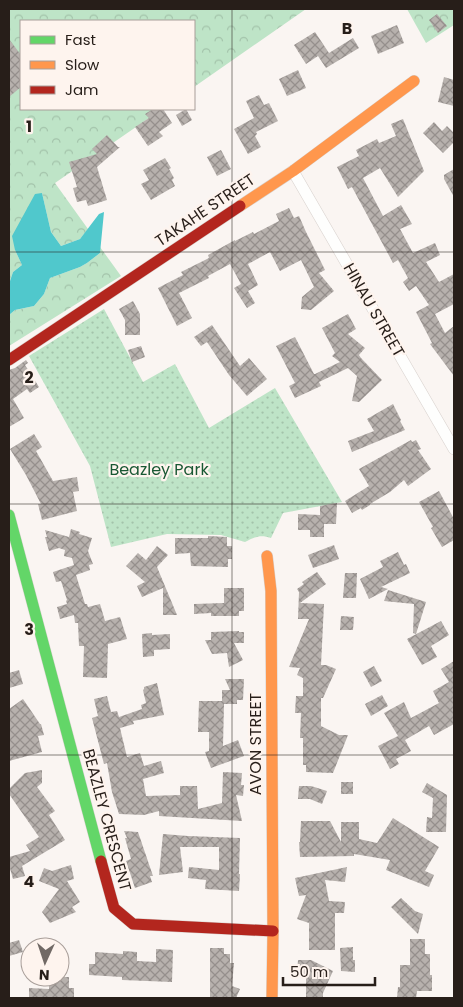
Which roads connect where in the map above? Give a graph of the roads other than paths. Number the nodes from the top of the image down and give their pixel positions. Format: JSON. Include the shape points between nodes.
{"nodes":[{"id":1,"x":414,"y":82,"type":"dead end"},
{"id":2,"x":293,"y":171,"type":"junction"},
{"id":3,"x":9,"y":360,"type":"edge"},
{"id":4,"x":454,"y":449,"type":"edge"},
{"id":5,"x":9,"y":515,"type":"edge"},
{"id":6,"x":267,"y":556,"type":"dead end"},
{"id":7,"x":273,"y":931,"type":"junction"},
{"id":8,"x":272,"y":998,"type":"edge"}],
"edges":[{"from":1,"to":2,"type":"street","name":"TAKAHE STREET"},
{"from":2,"to":3,"type":"street","name":"TAKAHE STREET"},
{"from":2,"to":4,"type":"street","name":"HINAU STREET"},
{"from":5,"to":7,"type":"street","name":"BEAZLEY CRESCENT","via":[[114,908],[132,924]]},
{"from":6,"to":7,"type":"street","name":"AVON STREET","via":[[271,591]]},
{"from":7,"to":8,"type":"street"}]}
